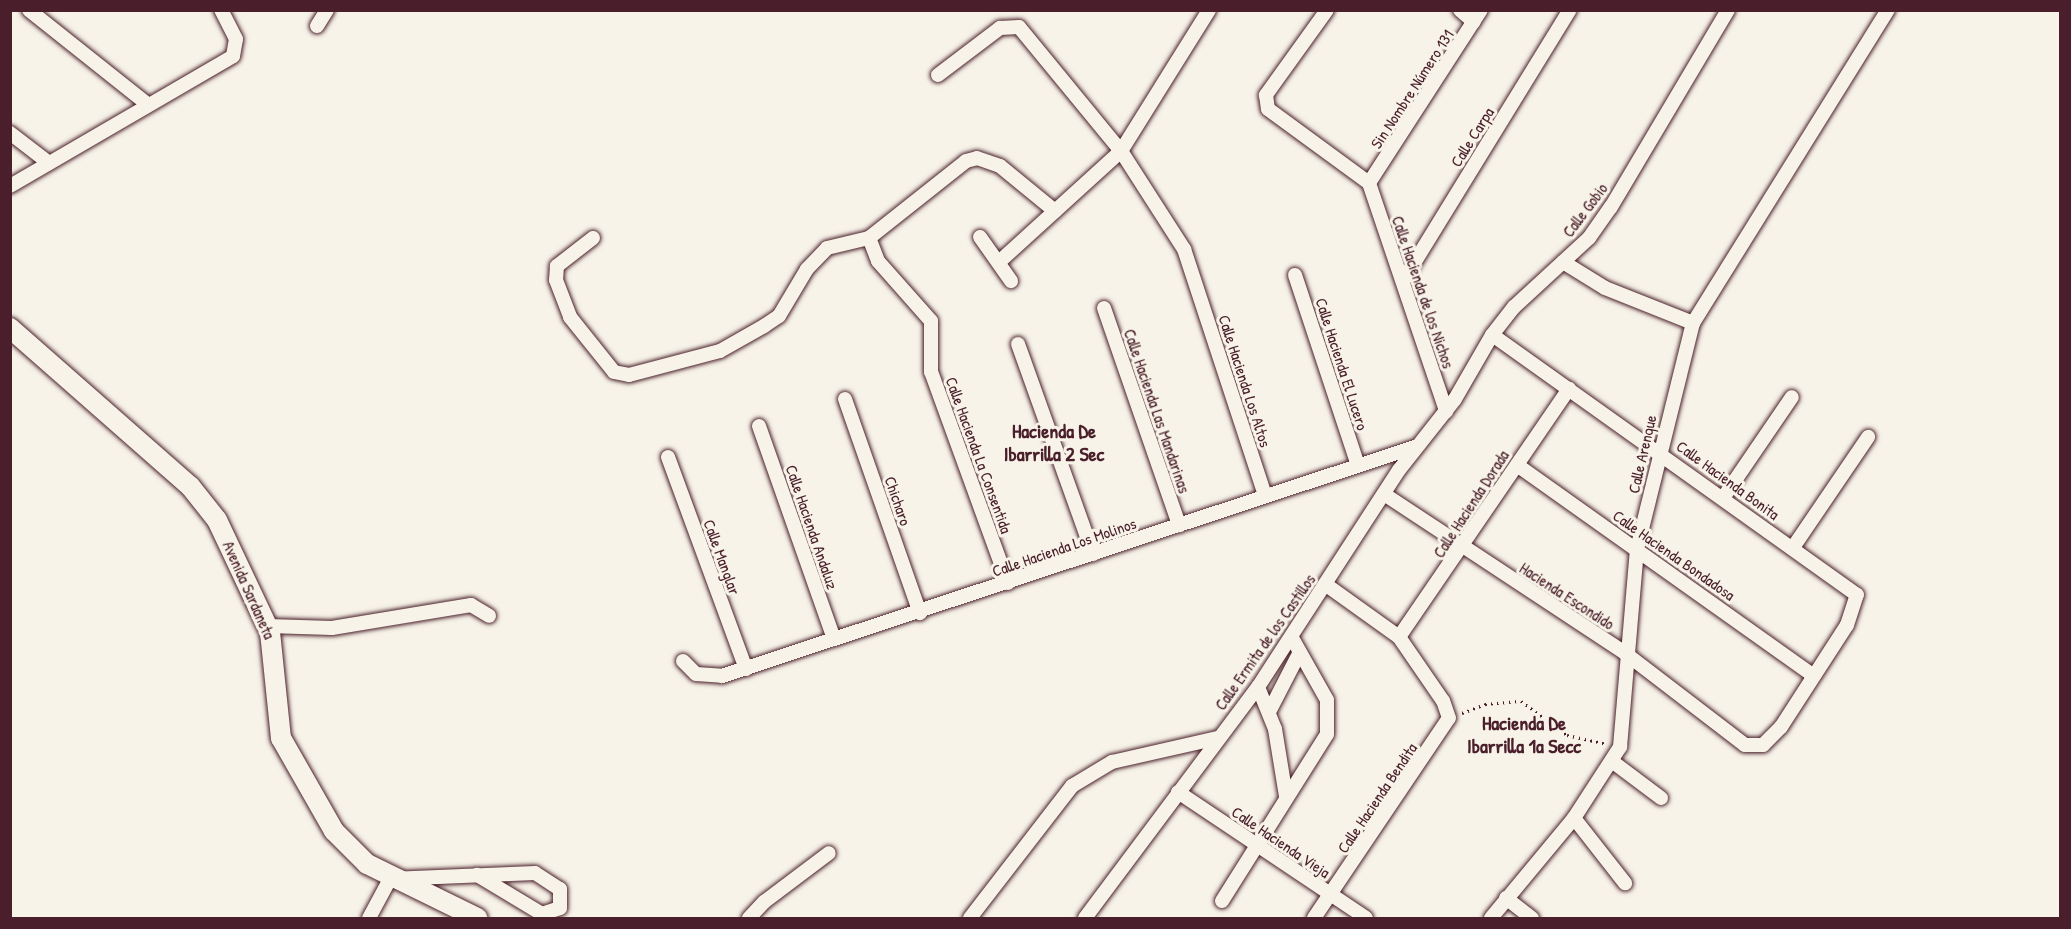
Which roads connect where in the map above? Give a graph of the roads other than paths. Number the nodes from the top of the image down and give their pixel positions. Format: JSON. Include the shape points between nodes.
{"nodes":[{"id":1,"x":29,"y":10,"type":"edge"},
{"id":2,"x":221,"y":10,"type":"edge"},
{"id":3,"x":327,"y":10,"type":"edge"},
{"id":4,"x":1209,"y":10,"type":"edge"},
{"id":5,"x":1327,"y":10,"type":"edge"},
{"id":6,"x":1460,"y":10,"type":"edge"},
{"id":7,"x":1570,"y":10,"type":"edge"},
{"id":8,"x":1728,"y":10,"type":"edge"},
{"id":9,"x":1888,"y":10,"type":"edge"},
{"id":10,"x":1478,"y":16,"type":"edge"},
{"id":11,"x":317,"y":26,"type":"dead end"},
{"id":12,"x":938,"y":75,"type":"dead end"},
{"id":13,"x":147,"y":104,"type":"junction"},
{"id":14,"x":10,"y":133,"type":"edge"},
{"id":15,"x":1121,"y":151,"type":"junction"},
{"id":16,"x":49,"y":163,"type":"junction"},
{"id":17,"x":1369,"y":183,"type":"junction"},
{"id":18,"x":10,"y":186,"type":"edge"},
{"id":19,"x":1055,"y":211,"type":"junction"},
{"id":20,"x":980,"y":237,"type":"dead end"},
{"id":21,"x":593,"y":238,"type":"dead end"},
{"id":22,"x":870,"y":238,"type":"junction"},
{"id":23,"x":999,"y":262,"type":"junction"},
{"id":24,"x":1563,"y":262,"type":"junction"},
{"id":25,"x":1295,"y":275,"type":"dead end"},
{"id":26,"x":1011,"y":281,"type":"dead end"},
{"id":27,"x":1403,"y":281,"type":"junction"},
{"id":28,"x":1104,"y":308,"type":"dead end"},
{"id":29,"x":1693,"y":323,"type":"junction"},
{"id":30,"x":10,"y":328,"type":"edge"},
{"id":31,"x":1492,"y":335,"type":"junction"},
{"id":32,"x":1018,"y":344,"type":"dead end"},
{"id":33,"x":1569,"y":388,"type":"junction"},
{"id":34,"x":1792,"y":398,"type":"dead end"},
{"id":35,"x":845,"y":399,"type":"dead end"},
{"id":36,"x":1446,"y":411,"type":"junction"},
{"id":37,"x":759,"y":426,"type":"dead end"},
{"id":38,"x":1868,"y":437,"type":"dead end"},
{"id":39,"x":1415,"y":447,"type":"junction"},
{"id":40,"x":1659,"y":450,"type":"junction"},
{"id":41,"x":668,"y":457,"type":"dead end"},
{"id":42,"x":1357,"y":463,"type":"junction"},
{"id":43,"x":1517,"y":465,"type":"junction"},
{"id":44,"x":1384,"y":494,"type":"junction"},
{"id":45,"x":1265,"y":495,"type":"junction"},
{"id":46,"x":1723,"y":498,"type":"junction"},
{"id":47,"x":1179,"y":525,"type":"junction"},
{"id":48,"x":1794,"y":546,"type":"junction"},
{"id":49,"x":1462,"y":549,"type":"junction"},
{"id":50,"x":1637,"y":549,"type":"junction"},
{"id":51,"x":1093,"y":554,"type":"junction"},
{"id":52,"x":1008,"y":583,"type":"junction"},
{"id":53,"x":1325,"y":584,"type":"junction"},
{"id":54,"x":1855,"y":592,"type":"joint"},
{"id":55,"x":920,"y":613,"type":"junction"},
{"id":56,"x":489,"y":616,"type":"dead end"},
{"id":57,"x":268,"y":626,"type":"junction"},
{"id":58,"x":1399,"y":637,"type":"junction"},
{"id":59,"x":1292,"y":638,"type":"junction"},
{"id":60,"x":834,"y":639,"type":"junction"},
{"id":61,"x":1300,"y":652,"type":"junction"},
{"id":62,"x":1626,"y":653,"type":"junction"},
{"id":63,"x":683,"y":661,"type":"dead end"},
{"id":64,"x":746,"y":669,"type":"junction"},
{"id":65,"x":1811,"y":674,"type":"junction"},
{"id":66,"x":1258,"y":687,"type":"junction"},
{"id":67,"x":1270,"y":710,"type":"junction"},
{"id":68,"x":1218,"y":738,"type":"junction"},
{"id":69,"x":1613,"y":762,"type":"junction"},
{"id":70,"x":1178,"y":792,"type":"junction"},
{"id":71,"x":1286,"y":796,"type":"junction"},
{"id":72,"x":1661,"y":798,"type":"dead end"},
{"id":73,"x":1574,"y":818,"type":"junction"},
{"id":74,"x":1257,"y":845,"type":"junction"},
{"id":75,"x":829,"y":853,"type":"dead end"},
{"id":76,"x":477,"y":875,"type":"junction"},
{"id":77,"x":390,"y":879,"type":"junction"},
{"id":78,"x":1625,"y":883,"type":"dead end"},
{"id":79,"x":1332,"y":896,"type":"junction"},
{"id":80,"x":1506,"y":898,"type":"junction"},
{"id":81,"x":1222,"y":901,"type":"dead end"},
{"id":82,"x":369,"y":918,"type":"edge"},
{"id":83,"x":477,"y":918,"type":"edge"},
{"id":84,"x":749,"y":918,"type":"edge"},
{"id":85,"x":970,"y":918,"type":"edge"},
{"id":86,"x":1085,"y":918,"type":"edge"},
{"id":87,"x":1314,"y":918,"type":"edge"},
{"id":88,"x":1366,"y":918,"type":"edge"},
{"id":89,"x":1491,"y":918,"type":"edge"},
{"id":90,"x":1532,"y":918,"type":"edge"}],
"edges":[{"from":1,"to":13,"type":"street"},
{"from":2,"to":13,"type":"street","via":[[236,39],[233,56]]},
{"from":3,"to":11,"type":"street"},
{"from":4,"to":15,"type":"street"},
{"from":5,"to":17,"type":"street","via":[[1266,95],[1268,109]]},
{"from":6,"to":10,"type":"street"},
{"from":7,"to":27,"type":"street","name":"Calle Carpa"},
{"from":8,"to":24,"type":"street","name":"Calle Gobio","via":[[1611,207]]},
{"from":9,"to":29,"type":"street","name":"Calle Arenque"},
{"from":10,"to":17,"type":"street","name":"Sin Nombre Número 131"},
{"from":12,"to":15,"type":"street","name":"Calle Hacienda Los Altos","via":[[999,28],[1018,27]]},
{"from":13,"to":16,"type":"street"},
{"from":14,"to":16,"type":"street"},
{"from":15,"to":19,"type":"street","via":[[1099,176]]},
{"from":15,"to":45,"type":"street","name":"Calle Hacienda Los Altos","via":[[1178,238]]},
{"from":16,"to":18,"type":"street"},
{"from":17,"to":27,"type":"street","name":"Calle Hacienda de los Nichos"},
{"from":19,"to":22,"type":"street","via":[[1000,166],[977,158],[966,161]]},
{"from":19,"to":23,"type":"street"},
{"from":20,"to":23,"type":"street"},
{"from":21,"to":22,"type":"street","via":[[556,266],[556,280],[570,317],[614,372],[629,375],[720,351],[764,326],[779,316],[807,269],[827,248]]},
{"from":22,"to":52,"type":"street","name":"Calle Hacienda La Consentida","via":[[878,261],[931,321],[931,372]]},
{"from":23,"to":26,"type":"street"},
{"from":24,"to":29,"type":"street","via":[[1605,288]]},
{"from":24,"to":31,"type":"street","name":"Calle Gobio"},
{"from":25,"to":42,"type":"street","name":"Calle Hacienda El Lucero"},
{"from":27,"to":36,"type":"street","name":"Calle Hacienda de los Nichos"},
{"from":28,"to":47,"type":"street","name":"Calle Hacienda Las Mandarinas"},
{"from":29,"to":40,"type":"street","name":"Calle Arenque"},
{"from":30,"to":57,"type":"street","name":"Avenida Sardaneta","via":[[190,486],[218,520]]},
{"from":31,"to":33,"type":"street","name":"Calle Hacienda Bonita"},
{"from":31,"to":36,"type":"street","name":"Calle Gobio"},
{"from":32,"to":51,"type":"street"},
{"from":33,"to":40,"type":"street","name":"Calle Hacienda Bonita"},
{"from":33,"to":43,"type":"street","name":"Calle Hacienda Dorada"},
{"from":34,"to":46,"type":"street"},
{"from":35,"to":55,"type":"street","name":"Chicharo"},
{"from":36,"to":39,"type":"street","name":"Calle Ermita de los Castillos"},
{"from":37,"to":60,"type":"street","name":"Calle Hacienda Andaluz"},
{"from":38,"to":48,"type":"street"},
{"from":39,"to":42,"type":"street","name":"Calle Hacienda Los Molinos"},
{"from":39,"to":44,"type":"street","name":"Calle Ermita de los Castillos"},
{"from":40,"to":46,"type":"street","name":"Calle Hacienda Bonita"},
{"from":40,"to":50,"type":"street","name":"Calle Arenque"},
{"from":41,"to":64,"type":"street","name":"Calle Manglar"},
{"from":42,"to":45,"type":"street","name":"Calle Hacienda Los Molinos"},
{"from":43,"to":49,"type":"street","name":"Calle Hacienda Dorada"},
{"from":43,"to":50,"type":"street","name":"Calle Hacienda Bondadosa"},
{"from":44,"to":49,"type":"street","name":"Hacienda Escondido"},
{"from":44,"to":53,"type":"street","name":"Calle Ermita de los Castillos"},
{"from":45,"to":47,"type":"street","name":"Calle Hacienda Los Molinos"},
{"from":46,"to":48,"type":"street","name":"Calle Hacienda Bonita"},
{"from":47,"to":51,"type":"street","name":"Calle Hacienda Los Molinos"},
{"from":48,"to":54,"type":"street","name":"Calle Hacienda Bonita"},
{"from":49,"to":58,"type":"street","name":"Calle Hacienda Dorada"},
{"from":49,"to":62,"type":"street","name":"Hacienda Escondido"},
{"from":50,"to":62,"type":"street","name":"Calle Arenque"},
{"from":50,"to":65,"type":"street","name":"Calle Hacienda Bondadosa"},
{"from":51,"to":52,"type":"street","name":"Calle Hacienda Los Molinos"},
{"from":52,"to":55,"type":"street","name":"Calle Hacienda Los Molinos"},
{"from":53,"to":58,"type":"street"},
{"from":53,"to":59,"type":"street","name":"Calle Ermita de los Castillos"},
{"from":54,"to":65,"type":"street","name":"Hacienda Escondido","via":[[1858,603],[1847,625]]},
{"from":55,"to":60,"type":"street","name":"Calle Hacienda Los Molinos"},
{"from":56,"to":57,"type":"street","via":[[471,605],[332,628]]},
{"from":57,"to":77,"type":"street","name":"Avenida Sardaneta","via":[[276,658],[275,713],[280,738],[334,831],[366,864]]},
{"from":58,"to":79,"type":"street","name":"Calle Hacienda Bendita","via":[[1443,701],[1449,718]]},
{"from":59,"to":61,"type":"street"},
{"from":59,"to":66,"type":"street","name":"Calle Ermita de los Castillos"},
{"from":60,"to":64,"type":"street","name":"Calle Hacienda Los Molinos"},
{"from":61,"to":67,"type":"street"},
{"from":61,"to":71,"type":"street","via":[[1327,700],[1327,734]]},
{"from":62,"to":65,"type":"street","name":"Hacienda Escondido","via":[[1745,745],[1763,745],[1781,727]]},
{"from":62,"to":69,"type":"street","name":"Calle Arenque","via":[[1620,747]]},
{"from":63,"to":64,"type":"street","name":"Calle Hacienda Los Molinos","via":[[696,674],[722,676]]},
{"from":66,"to":67,"type":"street"},
{"from":66,"to":68,"type":"street","name":"Calle Ermita de los Castillos"},
{"from":67,"to":71,"type":"street"},
{"from":68,"to":70,"type":"street","name":"Calle Ermita de los Castillos"},
{"from":68,"to":85,"type":"street","via":[[1112,762],[1081,779],[1055,806]]},
{"from":69,"to":72,"type":"street"},
{"from":69,"to":73,"type":"street","name":"Calle Arenque"},
{"from":70,"to":74,"type":"street","name":"Calle Hacienda Vieja"},
{"from":70,"to":86,"type":"street","name":"Calle Ermita de los Castillos"},
{"from":71,"to":74,"type":"street"},
{"from":73,"to":78,"type":"street"},
{"from":73,"to":80,"type":"street","name":"Calle Arenque"},
{"from":74,"to":79,"type":"street","name":"Calle Hacienda Vieja"},
{"from":74,"to":81,"type":"street"},
{"from":75,"to":84,"type":"street"},
{"from":76,"to":76,"type":"street","via":[[542,915],[560,908],[560,889],[535,873]]},
{"from":76,"to":77,"type":"street"},
{"from":77,"to":82,"type":"street"},
{"from":77,"to":83,"type":"street","name":"Avenida Sardaneta"},
{"from":79,"to":87,"type":"street","name":"Calle Hacienda Bendita"},
{"from":79,"to":88,"type":"street","name":"Calle Hacienda Vieja"},
{"from":80,"to":89,"type":"street","name":"Calle Arenque"},
{"from":80,"to":90,"type":"street"}]}
